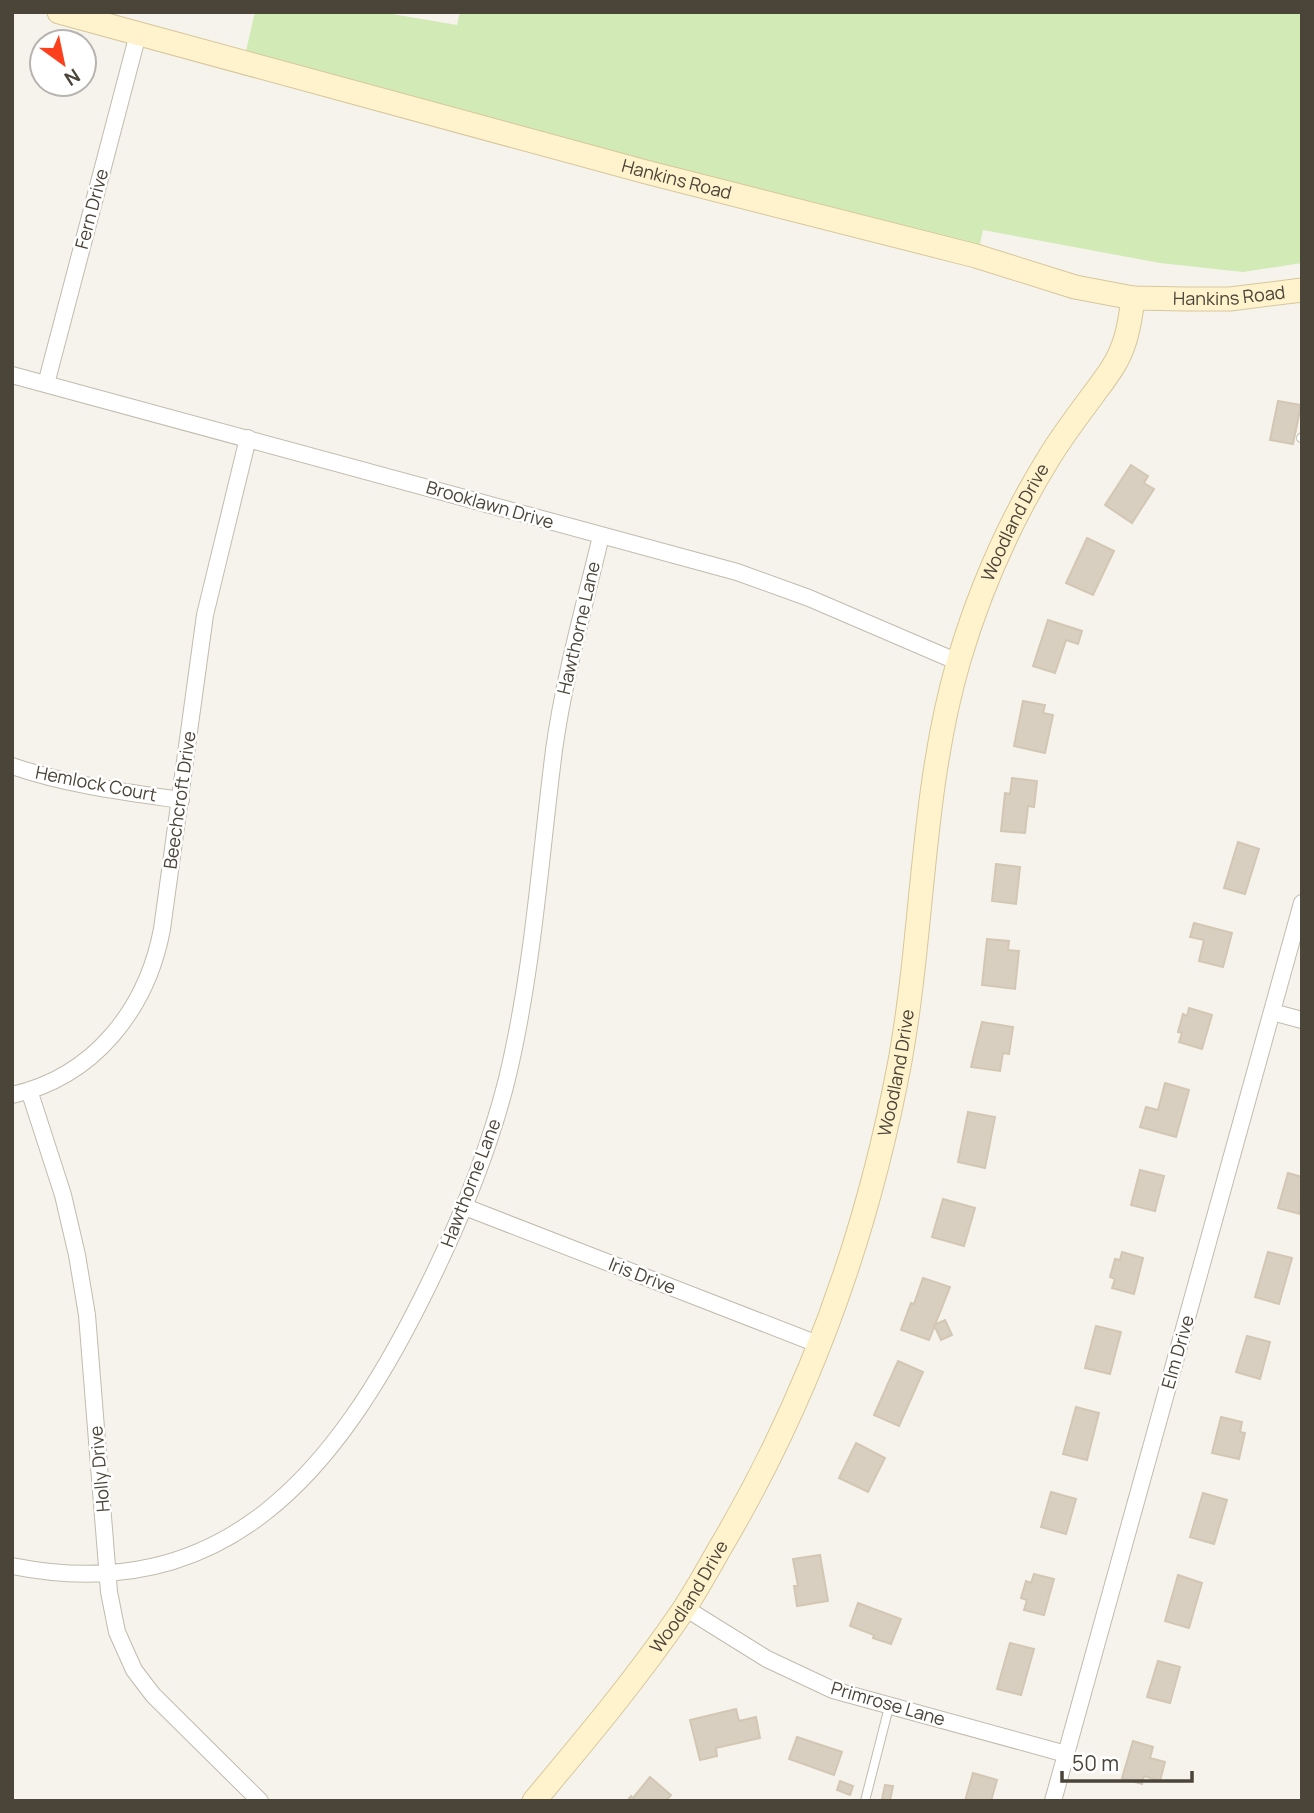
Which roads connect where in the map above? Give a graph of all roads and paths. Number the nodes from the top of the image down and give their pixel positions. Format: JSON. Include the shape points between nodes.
{"nodes":[{"id":1,"x":58,"y":12,"type":"edge"},
{"id":2,"x":138,"y":34,"type":"junction"},
{"id":3,"x":1302,"y":290,"type":"edge"},
{"id":4,"x":1133,"y":298,"type":"junction"},
{"id":5,"x":12,"y":375,"type":"edge"},
{"id":6,"x":46,"y":384,"type":"junction"},
{"id":7,"x":248,"y":438,"type":"junction"},
{"id":8,"x":601,"y":536,"type":"junction"},
{"id":9,"x":958,"y":662,"type":"junction"},
{"id":10,"x":12,"y":766,"type":"edge"},
{"id":11,"x":181,"y":800,"type":"junction"},
{"id":12,"x":1302,"y":902,"type":"edge"},
{"id":13,"x":1272,"y":1012,"type":"junction"},
{"id":14,"x":1302,"y":1020,"type":"edge"},
{"id":15,"x":29,"y":1090,"type":"junction"},
{"id":16,"x":12,"y":1095,"type":"edge"},
{"id":17,"x":465,"y":1207,"type":"junction"},
{"id":18,"x":820,"y":1345,"type":"junction"},
{"id":19,"x":12,"y":1566,"type":"edge"},
{"id":20,"x":108,"y":1573,"type":"junction"},
{"id":21,"x":685,"y":1608,"type":"junction"},
{"id":22,"x":889,"y":1707,"type":"junction"},
{"id":23,"x":1066,"y":1754,"type":"junction"},
{"id":24,"x":260,"y":1801,"type":"edge"},
{"id":25,"x":534,"y":1801,"type":"edge"},
{"id":26,"x":865,"y":1801,"type":"edge"},
{"id":27,"x":1053,"y":1801,"type":"edge"}],
"edges":[{"from":1,"to":2,"type":"street","name":"Hankins Road"},
{"from":2,"to":4,"type":"street","name":"Hankins Road","via":[[976,256],[1075,287]]},
{"from":2,"to":6,"type":"street","name":"Fern Drive"},
{"from":3,"to":4,"type":"street","name":"Hankins Road","via":[[1230,299]]},
{"from":4,"to":9,"type":"street","name":"Woodland Drive","via":[[1123,349],[1024,501],[984,589]]},
{"from":5,"to":6,"type":"street","name":"Brooklawn Drive"},
{"from":6,"to":7,"type":"street","name":"Brooklawn Drive"},
{"from":7,"to":8,"type":"street","name":"Brooklawn Drive"},
{"from":7,"to":11,"type":"street","name":"Beechcroft Drive","via":[[205,615]]},
{"from":8,"to":9,"type":"street","name":"Brooklawn Drive","via":[[797,593]]},
{"from":8,"to":17,"type":"street","name":"Hawthorne Lane","via":[[563,693],[520,1020],[490,1140]]},
{"from":9,"to":18,"type":"street","name":"Woodland Drive","via":[[935,770],[899,1063],[870,1190]]},
{"from":10,"to":11,"type":"street","name":"Hemlock Court","via":[[108,790]]},
{"from":11,"to":15,"type":"street","name":"Beechcroft Drive","via":[[158,952],[138,1002],[102,1048],[67,1074]]},
{"from":12,"to":13,"type":"street","name":"Elm Drive"},
{"from":13,"to":14,"type":"street"},
{"from":13,"to":23,"type":"street","name":"Elm Drive"},
{"from":15,"to":16,"type":"street","name":"Beechcroft Drive"},
{"from":15,"to":20,"type":"street","name":"Holly Drive","via":[[63,1195],[87,1315]]},
{"from":17,"to":18,"type":"street","name":"Iris Drive"},
{"from":17,"to":20,"type":"street","name":"Hawthorne Lane","via":[[387,1364],[329,1450],[294,1489],[237,1533],[196,1553],[169,1564]]},
{"from":18,"to":21,"type":"street","name":"Woodland Drive","via":[[766,1464]]},
{"from":19,"to":20,"type":"street","name":"Hawthorne Lane","via":[[76,1575]]},
{"from":20,"to":24,"type":"street","name":"Holly Drive","via":[[117,1632],[134,1670],[153,1695]]},
{"from":21,"to":22,"type":"street","name":"Primrose Lane","via":[[768,1659],[833,1690]]},
{"from":21,"to":25,"type":"street","name":"Woodland Drive"},
{"from":22,"to":23,"type":"street","name":"Primrose Lane"},
{"from":22,"to":26,"type":"lane"},
{"from":23,"to":27,"type":"street","name":"Elm Drive"}]}
